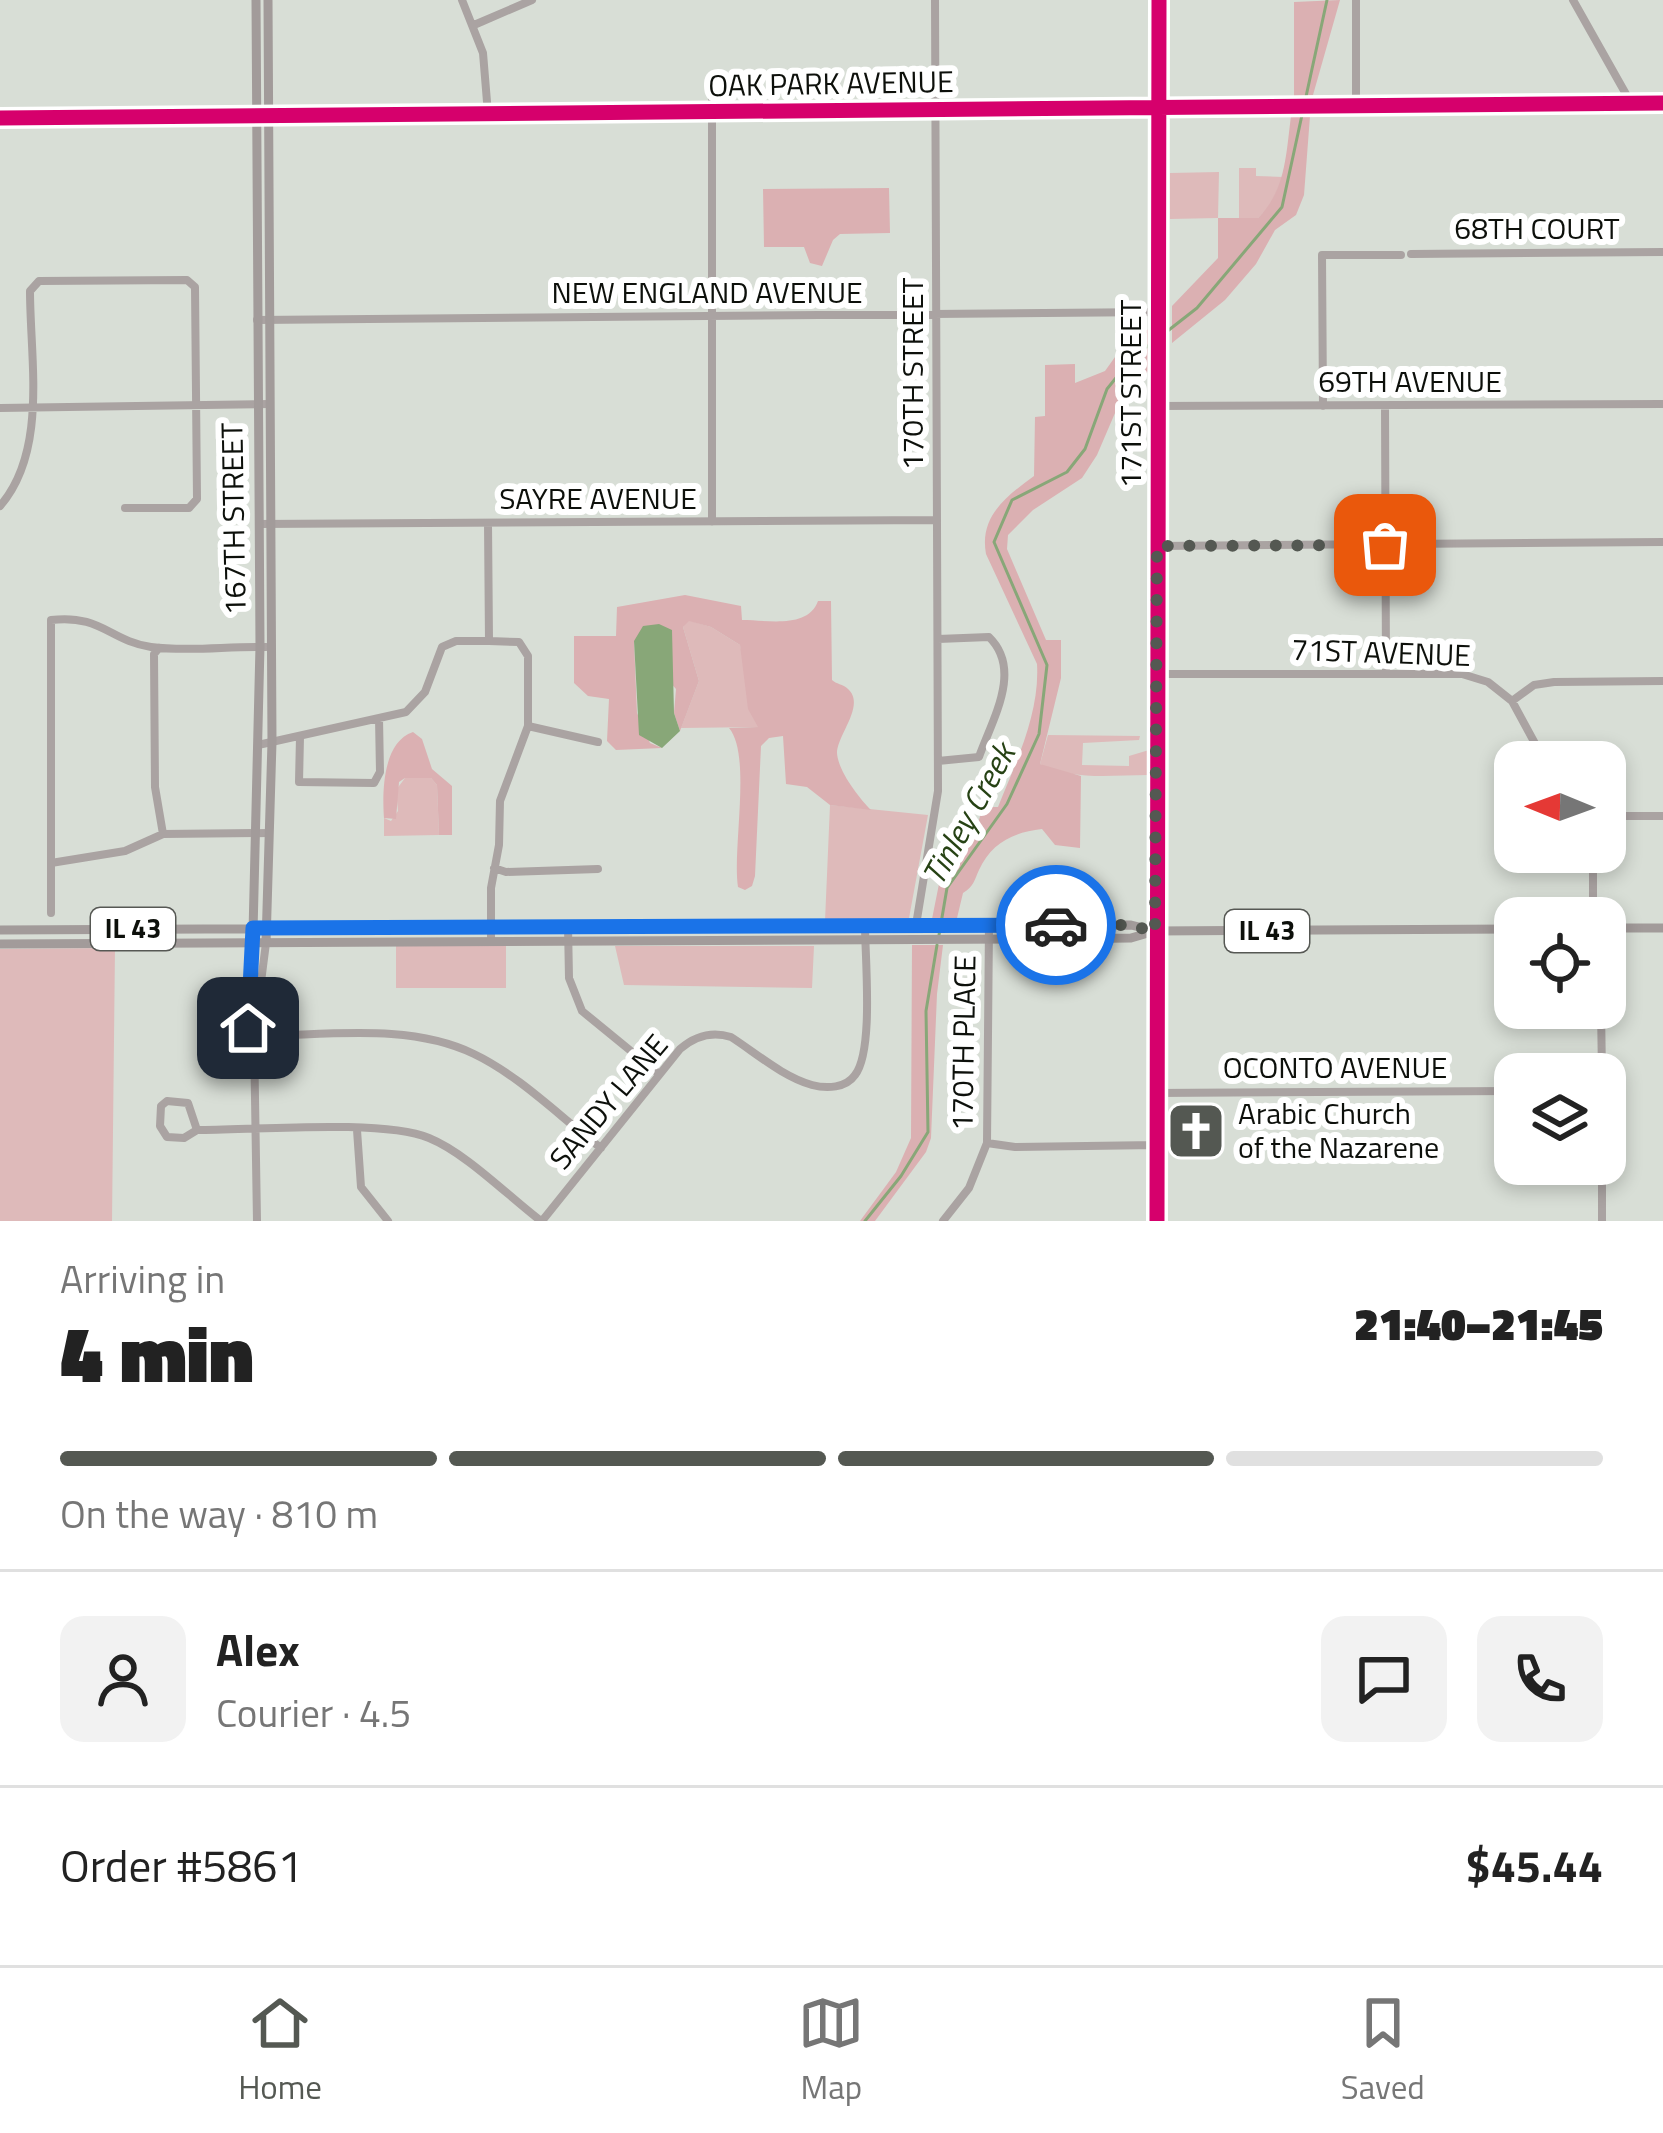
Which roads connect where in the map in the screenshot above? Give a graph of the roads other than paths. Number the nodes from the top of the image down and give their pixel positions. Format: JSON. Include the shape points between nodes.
{"nodes":[{"id":1,"x":256,"y":0,"type":"edge"},
{"id":2,"x":268,"y":0,"type":"edge"},
{"id":3,"x":462,"y":0,"type":"edge"},
{"id":4,"x":532,"y":0,"type":"edge"},
{"id":5,"x":935,"y":0,"type":"edge"},
{"id":6,"x":1159,"y":0,"type":"edge"},
{"id":7,"x":1356,"y":0,"type":"edge"},
{"id":8,"x":1573,"y":0,"type":"edge"},
{"id":9,"x":474,"y":25,"type":"junction"},
{"id":10,"x":712,"y":98,"type":"dead end"},
{"id":11,"x":1631,"y":103,"type":"junction"},
{"id":12,"x":1663,"y":103,"type":"edge"},
{"id":13,"x":1356,"y":106,"type":"junction"},
{"id":14,"x":1159,"y":108,"type":"junction"},
{"id":15,"x":937,"y":110,"type":"junction"},
{"id":16,"x":712,"y":112,"type":"junction"},
{"id":17,"x":488,"y":115,"type":"junction"},
{"id":18,"x":262,"y":117,"type":"junction"},
{"id":19,"x":0,"y":118,"type":"edge"},
{"id":20,"x":1663,"y":252,"type":"edge"},
{"id":21,"x":1158,"y":312,"type":"junction"},
{"id":22,"x":937,"y":314,"type":"junction"},
{"id":23,"x":712,"y":317,"type":"junction"},
{"id":24,"x":269,"y":319,"type":"junction"},
{"id":25,"x":256,"y":320,"type":"junction"},
{"id":26,"x":270,"y":404,"type":"junction"},
{"id":27,"x":1663,"y":404,"type":"edge"},
{"id":28,"x":196,"y":405,"type":"junction"},
{"id":29,"x":257,"y":405,"type":"junction"},
{"id":30,"x":1158,"y":406,"type":"junction"},
{"id":31,"x":1322,"y":406,"type":"junction"},
{"id":32,"x":1385,"y":406,"type":"junction"},
{"id":33,"x":31,"y":407,"type":"junction"},
{"id":34,"x":0,"y":408,"type":"edge"},
{"id":35,"x":0,"y":506,"type":"edge"},
{"id":36,"x":125,"y":508,"type":"dead end"},
{"id":37,"x":937,"y":520,"type":"junction"},
{"id":38,"x":712,"y":522,"type":"junction"},
{"id":39,"x":488,"y":523,"type":"junction"},
{"id":40,"x":264,"y":524,"type":"junction"},
{"id":41,"x":1663,"y":542,"type":"edge"},
{"id":42,"x":1385,"y":545,"type":"junction"},
{"id":43,"x":1157,"y":546,"type":"junction"},
{"id":44,"x":938,"y":639,"type":"junction"},
{"id":45,"x":489,"y":641,"type":"junction"},
{"id":46,"x":265,"y":647,"type":"junction"},
{"id":47,"x":159,"y":648,"type":"junction"},
{"id":48,"x":1386,"y":672,"type":"junction"},
{"id":49,"x":1156,"y":674,"type":"junction"},
{"id":50,"x":1663,"y":681,"type":"edge"},
{"id":51,"x":1512,"y":701,"type":"junction"},
{"id":52,"x":379,"y":718,"type":"junction"},
{"id":53,"x":528,"y":726,"type":"junction"},
{"id":54,"x":299,"y":736,"type":"junction"},
{"id":55,"x":1533,"y":741,"type":"edge"},
{"id":56,"x":272,"y":742,"type":"junction"},
{"id":57,"x":598,"y":742,"type":"dead end"},
{"id":58,"x":258,"y":745,"type":"junction"},
{"id":59,"x":938,"y":761,"type":"junction"},
{"id":60,"x":1626,"y":816,"type":"edge"},
{"id":61,"x":1663,"y":816,"type":"edge"},
{"id":62,"x":263,"y":833,"type":"junction"},
{"id":63,"x":164,"y":834,"type":"junction"},
{"id":64,"x":51,"y":862,"type":"junction"},
{"id":65,"x":494,"y":868,"type":"junction"},
{"id":66,"x":598,"y":868,"type":"dead end"},
{"id":67,"x":51,"y":913,"type":"dead end"},
{"id":68,"x":866,"y":925,"type":"junction"},
{"id":69,"x":916,"y":925,"type":"junction"},
{"id":70,"x":988,"y":925,"type":"junction"},
{"id":71,"x":491,"y":926,"type":"junction"},
{"id":72,"x":568,"y":926,"type":"junction"},
{"id":73,"x":253,"y":928,"type":"junction"},
{"id":74,"x":267,"y":928,"type":"junction"},
{"id":75,"x":1626,"y":928,"type":"edge"},
{"id":76,"x":1663,"y":928,"type":"edge"},
{"id":77,"x":1494,"y":929,"type":"edge"},
{"id":78,"x":0,"y":930,"type":"edge"},
{"id":79,"x":1155,"y":932,"type":"junction"},
{"id":80,"x":989,"y":939,"type":"junction"},
{"id":81,"x":491,"y":940,"type":"junction"},
{"id":82,"x":568,"y":940,"type":"junction"},
{"id":83,"x":866,"y":940,"type":"junction"},
{"id":84,"x":252,"y":943,"type":"junction"},
{"id":85,"x":266,"y":943,"type":"junction"},
{"id":86,"x":0,"y":944,"type":"edge"},
{"id":87,"x":254,"y":1036,"type":"junction"},
{"id":88,"x":659,"y":1074,"type":"junction"},
{"id":89,"x":1494,"y":1091,"type":"edge"},
{"id":90,"x":1156,"y":1094,"type":"junction"},
{"id":91,"x":197,"y":1130,"type":"junction"},
{"id":92,"x":255,"y":1130,"type":"junction"},
{"id":93,"x":357,"y":1130,"type":"junction"},
{"id":94,"x":987,"y":1143,"type":"junction"},
{"id":95,"x":1156,"y":1145,"type":"junction"},
{"id":96,"x":601,"y":1148,"type":"junction"},
{"id":97,"x":1602,"y":1185,"type":"edge"},
{"id":98,"x":256,"y":1221,"type":"edge"},
{"id":99,"x":388,"y":1221,"type":"edge"},
{"id":100,"x":542,"y":1221,"type":"edge"},
{"id":101,"x":944,"y":1221,"type":"edge"},
{"id":102,"x":1156,"y":1221,"type":"edge"},
{"id":103,"x":1602,"y":1221,"type":"edge"}],
"edges":[{"from":1,"to":18,"type":"main road","name":"167TH STREET"},
{"from":2,"to":18,"type":"main road","name":"167TH STREET"},
{"from":3,"to":9,"type":"street"},
{"from":4,"to":9,"type":"street"},
{"from":5,"to":15,"type":"street","name":"170TH STREET"},
{"from":6,"to":14,"type":"street","name":"171ST STREET"},
{"from":7,"to":13,"type":"street"},
{"from":8,"to":11,"type":"street"},
{"from":9,"to":17,"type":"street"},
{"from":10,"to":16,"type":"street"},
{"from":11,"to":12,"type":"street","name":"OAK PARK AVENUE"},
{"from":11,"to":13,"type":"street","name":"OAK PARK AVENUE"},
{"from":13,"to":14,"type":"street","name":"OAK PARK AVENUE"},
{"from":14,"to":15,"type":"street","name":"OAK PARK AVENUE"},
{"from":14,"to":21,"type":"street","name":"171ST STREET"},
{"from":15,"to":16,"type":"street","name":"OAK PARK AVENUE"},
{"from":15,"to":22,"type":"street","name":"170TH STREET"},
{"from":16,"to":17,"type":"street","name":"OAK PARK AVENUE"},
{"from":16,"to":23,"type":"street"},
{"from":17,"to":18,"type":"street","name":"OAK PARK AVENUE"},
{"from":18,"to":19,"type":"street","name":"OAK PARK AVENUE"},
{"from":18,"to":24,"type":"main road","name":"167TH STREET"},
{"from":18,"to":25,"type":"main road","name":"167TH STREET"},
{"from":20,"to":31,"type":"street","name":"68TH COURT","via":[[1322,256]]},
{"from":21,"to":22,"type":"street","name":"NEW ENGLAND AVENUE"},
{"from":21,"to":30,"type":"street","name":"171ST STREET"},
{"from":22,"to":23,"type":"street","name":"NEW ENGLAND AVENUE"},
{"from":22,"to":37,"type":"street","name":"170TH STREET"},
{"from":23,"to":24,"type":"street","name":"NEW ENGLAND AVENUE"},
{"from":23,"to":38,"type":"street"},
{"from":24,"to":25,"type":"street","name":"NEW ENGLAND AVENUE"},
{"from":24,"to":26,"type":"main road","name":"167TH STREET"},
{"from":25,"to":29,"type":"main road","name":"167TH STREET"},
{"from":26,"to":29,"type":"street"},
{"from":26,"to":40,"type":"main road","name":"167TH STREET"},
{"from":27,"to":32,"type":"street","name":"69TH AVENUE"},
{"from":28,"to":29,"type":"street"},
{"from":28,"to":33,"type":"street"},
{"from":28,"to":33,"type":"street","via":[[192,282],[39,281],[30,291]]},
{"from":28,"to":36,"type":"street","via":[[194,504]]},
{"from":29,"to":40,"type":"main road","name":"167TH STREET"},
{"from":30,"to":31,"type":"street","name":"69TH AVENUE"},
{"from":30,"to":43,"type":"street","name":"171ST STREET"},
{"from":31,"to":32,"type":"street","name":"69TH AVENUE"},
{"from":32,"to":42,"type":"street"},
{"from":33,"to":34,"type":"street"},
{"from":33,"to":35,"type":"street","via":[[26,460]]},
{"from":37,"to":38,"type":"street","name":"SAYRE AVENUE"},
{"from":37,"to":44,"type":"street","name":"170TH STREET"},
{"from":38,"to":39,"type":"street","name":"SAYRE AVENUE"},
{"from":39,"to":40,"type":"street","name":"SAYRE AVENUE"},
{"from":39,"to":45,"type":"street"},
{"from":40,"to":46,"type":"main road","name":"167TH STREET"},
{"from":41,"to":42,"type":"street"},
{"from":42,"to":43,"type":"street"},
{"from":42,"to":48,"type":"street"},
{"from":43,"to":49,"type":"street","name":"171ST STREET"},
{"from":44,"to":59,"type":"street","name":"170TH STREET"},
{"from":44,"to":59,"type":"street","via":[[989,638],[1006,678],[979,757]]},
{"from":45,"to":52,"type":"street","via":[[442,647],[418,702]]},
{"from":45,"to":53,"type":"street","via":[[525,646]]},
{"from":46,"to":47,"type":"street"},
{"from":46,"to":56,"type":"main road","name":"167TH STREET"},
{"from":46,"to":58,"type":"main road","name":"167TH STREET"},
{"from":47,"to":63,"type":"street","via":[[155,787]]},
{"from":47,"to":64,"type":"street","via":[[93,621],[51,620]]},
{"from":48,"to":49,"type":"street","name":"71ST AVENUE"},
{"from":48,"to":51,"type":"street","name":"71ST AVENUE","via":[[1462,674]]},
{"from":49,"to":79,"type":"street","name":"171ST STREET"},
{"from":50,"to":51,"type":"street","via":[[1554,682]]},
{"from":51,"to":55,"type":"street"},
{"from":52,"to":54,"type":"street"},
{"from":52,"to":54,"type":"street","via":[[374,783],[299,782]]},
{"from":53,"to":57,"type":"street"},
{"from":53,"to":65,"type":"street","via":[[503,785]]},
{"from":54,"to":56,"type":"street"},
{"from":56,"to":58,"type":"street"},
{"from":56,"to":62,"type":"main road","name":"167TH STREET"},
{"from":58,"to":62,"type":"main road","name":"167TH STREET"},
{"from":59,"to":69,"type":"street","name":"170TH STREET"},
{"from":60,"to":61,"type":"street"},
{"from":62,"to":63,"type":"street"},
{"from":62,"to":73,"type":"main road","name":"167TH STREET"},
{"from":62,"to":74,"type":"main road","name":"167TH STREET"},
{"from":63,"to":64,"type":"street","via":[[125,851]]},
{"from":64,"to":67,"type":"street"},
{"from":65,"to":66,"type":"street"},
{"from":65,"to":71,"type":"street"},
{"from":68,"to":69,"type":"main road","number":"IL 43"},
{"from":68,"to":72,"type":"main road","number":"IL 43"},
{"from":68,"to":83,"type":"street","name":"SANDY LANE"},
{"from":69,"to":70,"type":"main road","number":"IL 43"},
{"from":70,"to":79,"type":"main road","number":"IL 43"},
{"from":70,"to":80,"type":"street","name":"170TH PLACE"},
{"from":71,"to":72,"type":"main road","number":"IL 43"},
{"from":71,"to":74,"type":"main road","number":"IL 43"},
{"from":71,"to":81,"type":"street"},
{"from":72,"to":82,"type":"street"},
{"from":73,"to":74,"type":"main road","number":"IL 43"},
{"from":73,"to":78,"type":"main road","number":"IL 43"},
{"from":73,"to":84,"type":"main road","name":"167TH STREET"},
{"from":74,"to":85,"type":"main road","name":"167TH STREET"},
{"from":75,"to":76,"type":"main road"},
{"from":77,"to":79,"type":"main road","number":"IL 43"},
{"from":79,"to":80,"type":"main road","number":"IL 43"},
{"from":79,"to":90,"type":"street","name":"171ST STREET"},
{"from":80,"to":83,"type":"main road","number":"IL 43"},
{"from":80,"to":94,"type":"street","name":"170TH PLACE"},
{"from":81,"to":82,"type":"main road","number":"IL 43"},
{"from":81,"to":85,"type":"main road","number":"IL 43"},
{"from":82,"to":83,"type":"main road","number":"IL 43"},
{"from":82,"to":88,"type":"street","via":[[569,978],[582,1011]]},
{"from":83,"to":88,"type":"street","name":"SANDY LANE","via":[[857,1083],[812,1085],[720,1034],[686,1044]]},
{"from":84,"to":85,"type":"main road","number":"IL 43"},
{"from":84,"to":86,"type":"main road","number":"IL 43"},
{"from":84,"to":87,"type":"street","name":"167TH STREET"},
{"from":85,"to":87,"type":"street","name":"167TH STREET"},
{"from":87,"to":92,"type":"street","name":"167TH STREET"},
{"from":87,"to":96,"type":"street","via":[[447,1043],[499,1069]]},
{"from":88,"to":96,"type":"street","name":"SANDY LANE"},
{"from":89,"to":90,"type":"street","name":"OCONTO AVENUE"},
{"from":90,"to":95,"type":"street","name":"171ST STREET"},
{"from":91,"to":91,"type":"street","via":[[167,1136],[161,1106],[188,1103]]},
{"from":91,"to":92,"type":"street"},
{"from":92,"to":93,"type":"street"},
{"from":92,"to":98,"type":"street","name":"167TH STREET"},
{"from":93,"to":99,"type":"street","via":[[361,1187]]},
{"from":93,"to":100,"type":"street","via":[[430,1138]]},
{"from":94,"to":95,"type":"street"},
{"from":94,"to":101,"type":"street","name":"170TH PLACE","via":[[974,1180]]},
{"from":95,"to":102,"type":"street","name":"171ST STREET"},
{"from":96,"to":100,"type":"street","name":"SANDY LANE"},
{"from":97,"to":103,"type":"street"}]}
